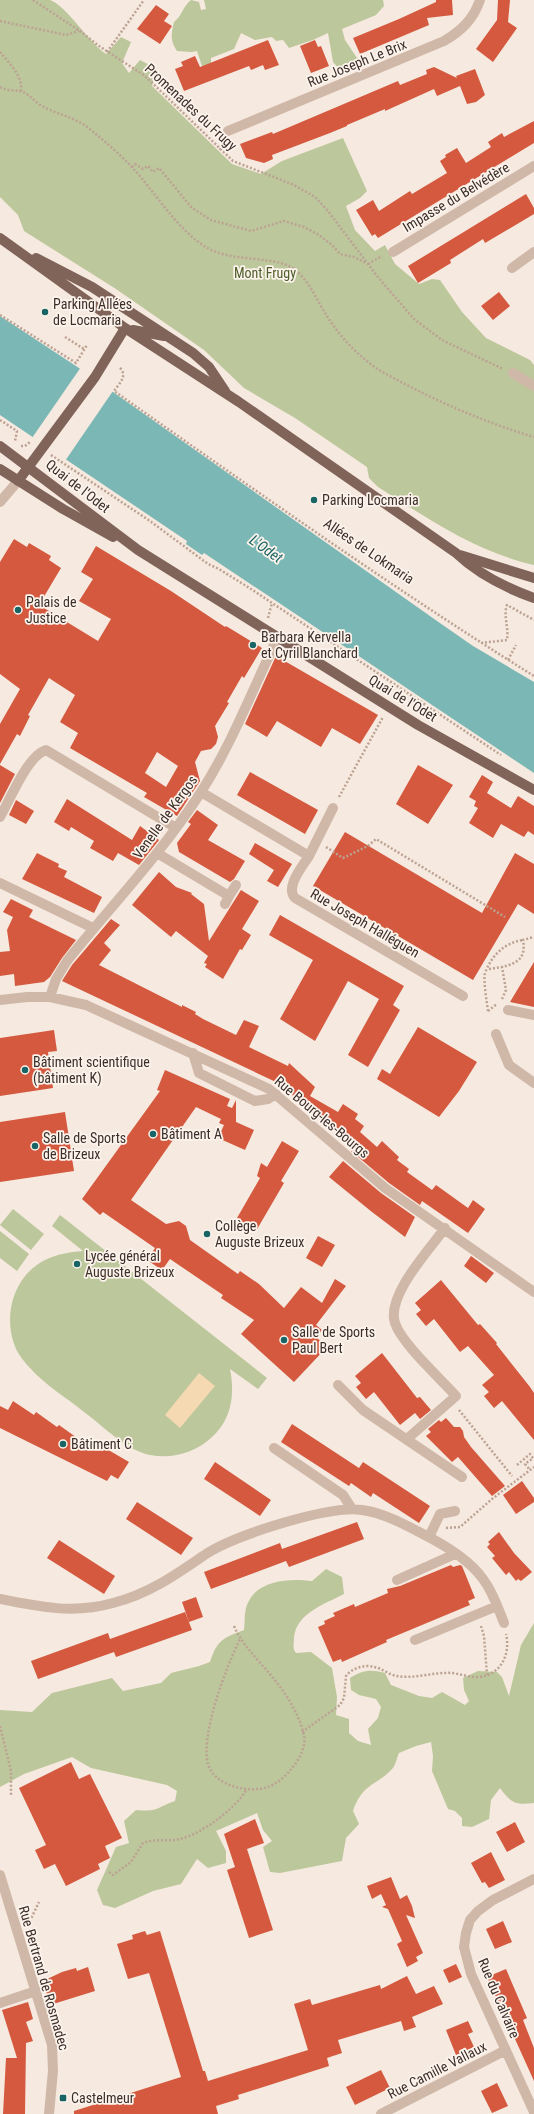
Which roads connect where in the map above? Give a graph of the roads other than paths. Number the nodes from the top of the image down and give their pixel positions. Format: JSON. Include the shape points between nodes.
{"nodes":[{"id":1,"x":480,"y":0,"type":"edge"},
{"id":2,"x":228,"y":130,"type":"dead end"},
{"id":3,"x":534,"y":166,"type":"edge"},
{"id":4,"x":0,"y":238,"type":"edge"},
{"id":5,"x":19,"y":251,"type":"junction"},
{"id":6,"x":393,"y":252,"type":"dead end"},
{"id":7,"x":534,"y":252,"type":"edge"},
{"id":8,"x":512,"y":268,"type":"dead end"},
{"id":9,"x":115,"y":301,"type":"junction"},
{"id":10,"x":125,"y":328,"type":"junction"},
{"id":11,"x":170,"y":338,"type":"junction"},
{"id":12,"x":513,"y":373,"type":"road end"},
{"id":13,"x":534,"y":386,"type":"edge"},
{"id":14,"x":228,"y":395,"type":"junction"},
{"id":15,"x":0,"y":446,"type":"edge"},
{"id":16,"x":30,"y":467,"type":"junction"},
{"id":17,"x":0,"y":469,"type":"edge"},
{"id":18,"x":18,"y":481,"type":"junction"},
{"id":19,"x":0,"y":502,"type":"edge"},
{"id":20,"x":138,"y":550,"type":"junction"},
{"id":21,"x":456,"y":554,"type":"junction"},
{"id":22,"x":534,"y":578,"type":"edge"},
{"id":23,"x":534,"y":598,"type":"edge"},
{"id":24,"x":278,"y":637,"type":"junction"},
{"id":25,"x":534,"y":790,"type":"edge"},
{"id":26,"x":201,"y":792,"type":"junction"},
{"id":27,"x":333,"y":808,"type":"road end"},
{"id":28,"x":0,"y":817,"type":"edge"},
{"id":29,"x":176,"y":828,"type":"junction"},
{"id":30,"x":157,"y":853,"type":"junction"},
{"id":31,"x":308,"y":856,"type":"junction"},
{"id":32,"x":0,"y":883,"type":"edge"},
{"id":33,"x":236,"y":885,"type":"dead end"},
{"id":34,"x":93,"y":928,"type":"junction"},
{"id":35,"x":463,"y":996,"type":"dead end"},
{"id":36,"x":50,"y":997,"type":"junction"},
{"id":37,"x":0,"y":1000,"type":"edge"},
{"id":38,"x":508,"y":1010,"type":"dead end"},
{"id":39,"x":534,"y":1016,"type":"edge"},
{"id":40,"x":496,"y":1034,"type":"dead end"},
{"id":41,"x":193,"y":1053,"type":"junction"},
{"id":42,"x":534,"y":1083,"type":"edge"},
{"id":43,"x":276,"y":1094,"type":"junction"},
{"id":44,"x":445,"y":1228,"type":"junction"},
{"id":45,"x":534,"y":1292,"type":"edge"},
{"id":46,"x":338,"y":1384,"type":"dead end"},
{"id":47,"x":407,"y":1439,"type":"junction"},
{"id":48,"x":274,"y":1448,"type":"dead end"},
{"id":49,"x":462,"y":1477,"type":"dead end"},
{"id":50,"x":352,"y":1509,"type":"junction"},
{"id":51,"x":455,"y":1511,"type":"dead end"},
{"id":52,"x":431,"y":1532,"type":"junction"},
{"id":53,"x":455,"y":1554,"type":"junction"},
{"id":54,"x":397,"y":1580,"type":"dead end"},
{"id":55,"x":0,"y":1599,"type":"edge"},
{"id":56,"x":497,"y":1606,"type":"junction"},
{"id":57,"x":504,"y":1623,"type":"road end"},
{"id":58,"x":415,"y":1640,"type":"dead end"},
{"id":59,"x":0,"y":1875,"type":"edge"},
{"id":60,"x":534,"y":1879,"type":"edge"},
{"id":61,"x":36,"y":1991,"type":"junction"},
{"id":62,"x":0,"y":2003,"type":"edge"},
{"id":63,"x":506,"y":2050,"type":"junction"},
{"id":64,"x":534,"y":2112,"type":"edge"},
{"id":65,"x":49,"y":2114,"type":"edge"},
{"id":66,"x":381,"y":2114,"type":"edge"}],
"edges":[{"from":1,"to":2,"type":"street","name":"Rue Joseph Le Brix","via":[[464,27],[444,42]]},
{"from":3,"to":6,"type":"street","name":"Impasse du Belvédère"},
{"from":4,"to":5,"type":"main road"},
{"from":5,"to":9,"type":"main road","via":[[82,281]]},
{"from":5,"to":10,"type":"main road"},
{"from":7,"to":8,"type":"street"},
{"from":9,"to":10,"type":"main road"},
{"from":9,"to":11,"type":"main road"},
{"from":10,"to":11,"type":"main road"},
{"from":10,"to":14,"type":"main road"},
{"from":10,"to":16,"type":"main road","via":[[95,377]]},
{"from":11,"to":14,"type":"main road","via":[[210,367]]},
{"from":12,"to":13,"type":"street"},
{"from":14,"to":21,"type":"main road"},
{"from":15,"to":16,"type":"main road","name":"Quai de l'Odet"},
{"from":16,"to":18,"type":"main road"},
{"from":16,"to":20,"type":"main road","name":"Quai de l'Odet"},
{"from":17,"to":18,"type":"main road","name":"Quai de l'Odet"},
{"from":18,"to":19,"type":"street"},
{"from":18,"to":20,"type":"main road","name":"Quai de l'Odet","via":[[90,525]]},
{"from":20,"to":24,"type":"main road","name":"Quai de l'Odet"},
{"from":21,"to":22,"type":"main road"},
{"from":21,"to":23,"type":"main road","via":[[476,570]]},
{"from":24,"to":25,"type":"main road","name":"Quai de l'Odet","via":[[389,706]]},
{"from":24,"to":26,"type":"street","name":"Venelle de Kergos","via":[[219,761]]},
{"from":26,"to":29,"type":"street","name":"Venelle de Kergos"},
{"from":26,"to":31,"type":"street"},
{"from":27,"to":31,"type":"street","name":"Rue Joseph Halléguen"},
{"from":28,"to":29,"type":"street","via":[[36,755],[46,750]]},
{"from":29,"to":30,"type":"street","name":"Venelle de Kergos"},
{"from":30,"to":33,"type":"street","via":[[227,900]]},
{"from":30,"to":34,"type":"street","name":"Venelle de Kergos","via":[[113,908]]},
{"from":31,"to":35,"type":"street","name":"Rue Joseph Halléguen","via":[[291,888],[291,894],[295,898]]},
{"from":32,"to":34,"type":"street"},
{"from":34,"to":36,"type":"street","name":"Venelle de Kergos","via":[[59,973]]},
{"from":36,"to":37,"type":"street","name":"Rue Bourg-les-Bourgs"},
{"from":36,"to":41,"type":"street","name":"Rue Bourg-les-Bourgs","via":[[86,1005]]},
{"from":38,"to":39,"type":"street"},
{"from":40,"to":42,"type":"street","via":[[509,1066]]},
{"from":41,"to":43,"type":"street","name":"Rue Bourg-les-Bourgs"},
{"from":41,"to":43,"type":"street","via":[[198,1073],[255,1101],[268,1099]]},
{"from":43,"to":44,"type":"street","name":"Rue Bourg-les-Bourgs","via":[[385,1188]]},
{"from":44,"to":45,"type":"street","name":"Rue Bourg-les-Bourgs"},
{"from":44,"to":47,"type":"street","via":[[401,1290],[395,1304],[394,1318],[398,1331],[456,1396]]},
{"from":46,"to":47,"type":"street","via":[[363,1410]]},
{"from":47,"to":49,"type":"street"},
{"from":48,"to":50,"type":"street","via":[[343,1495]]},
{"from":50,"to":52,"type":"street","via":[[370,1511]]},
{"from":50,"to":55,"type":"street","via":[[300,1518],[225,1544],[164,1582],[114,1603],[85,1609],[58,1609]]},
{"from":51,"to":52,"type":"street","via":[[440,1514]]},
{"from":52,"to":53,"type":"street"},
{"from":53,"to":54,"type":"street"},
{"from":53,"to":56,"type":"street","via":[[470,1564],[484,1580]]},
{"from":56,"to":57,"type":"street"},
{"from":56,"to":58,"type":"street"},
{"from":59,"to":61,"type":"street","name":"Rue Bertrand de Rosmadec"},
{"from":60,"to":63,"type":"street","name":"Rue du Calvaire","via":[[478,1911],[470,1920],[464,1939],[471,1974]]},
{"from":61,"to":62,"type":"street"},
{"from":61,"to":65,"type":"street","name":"Rue Bertrand de Rosmadec","via":[[53,2056]]},
{"from":63,"to":64,"type":"street","name":"Rue du Calvaire"},
{"from":63,"to":66,"type":"street","name":"Rue Camille Vallaux"}]}
